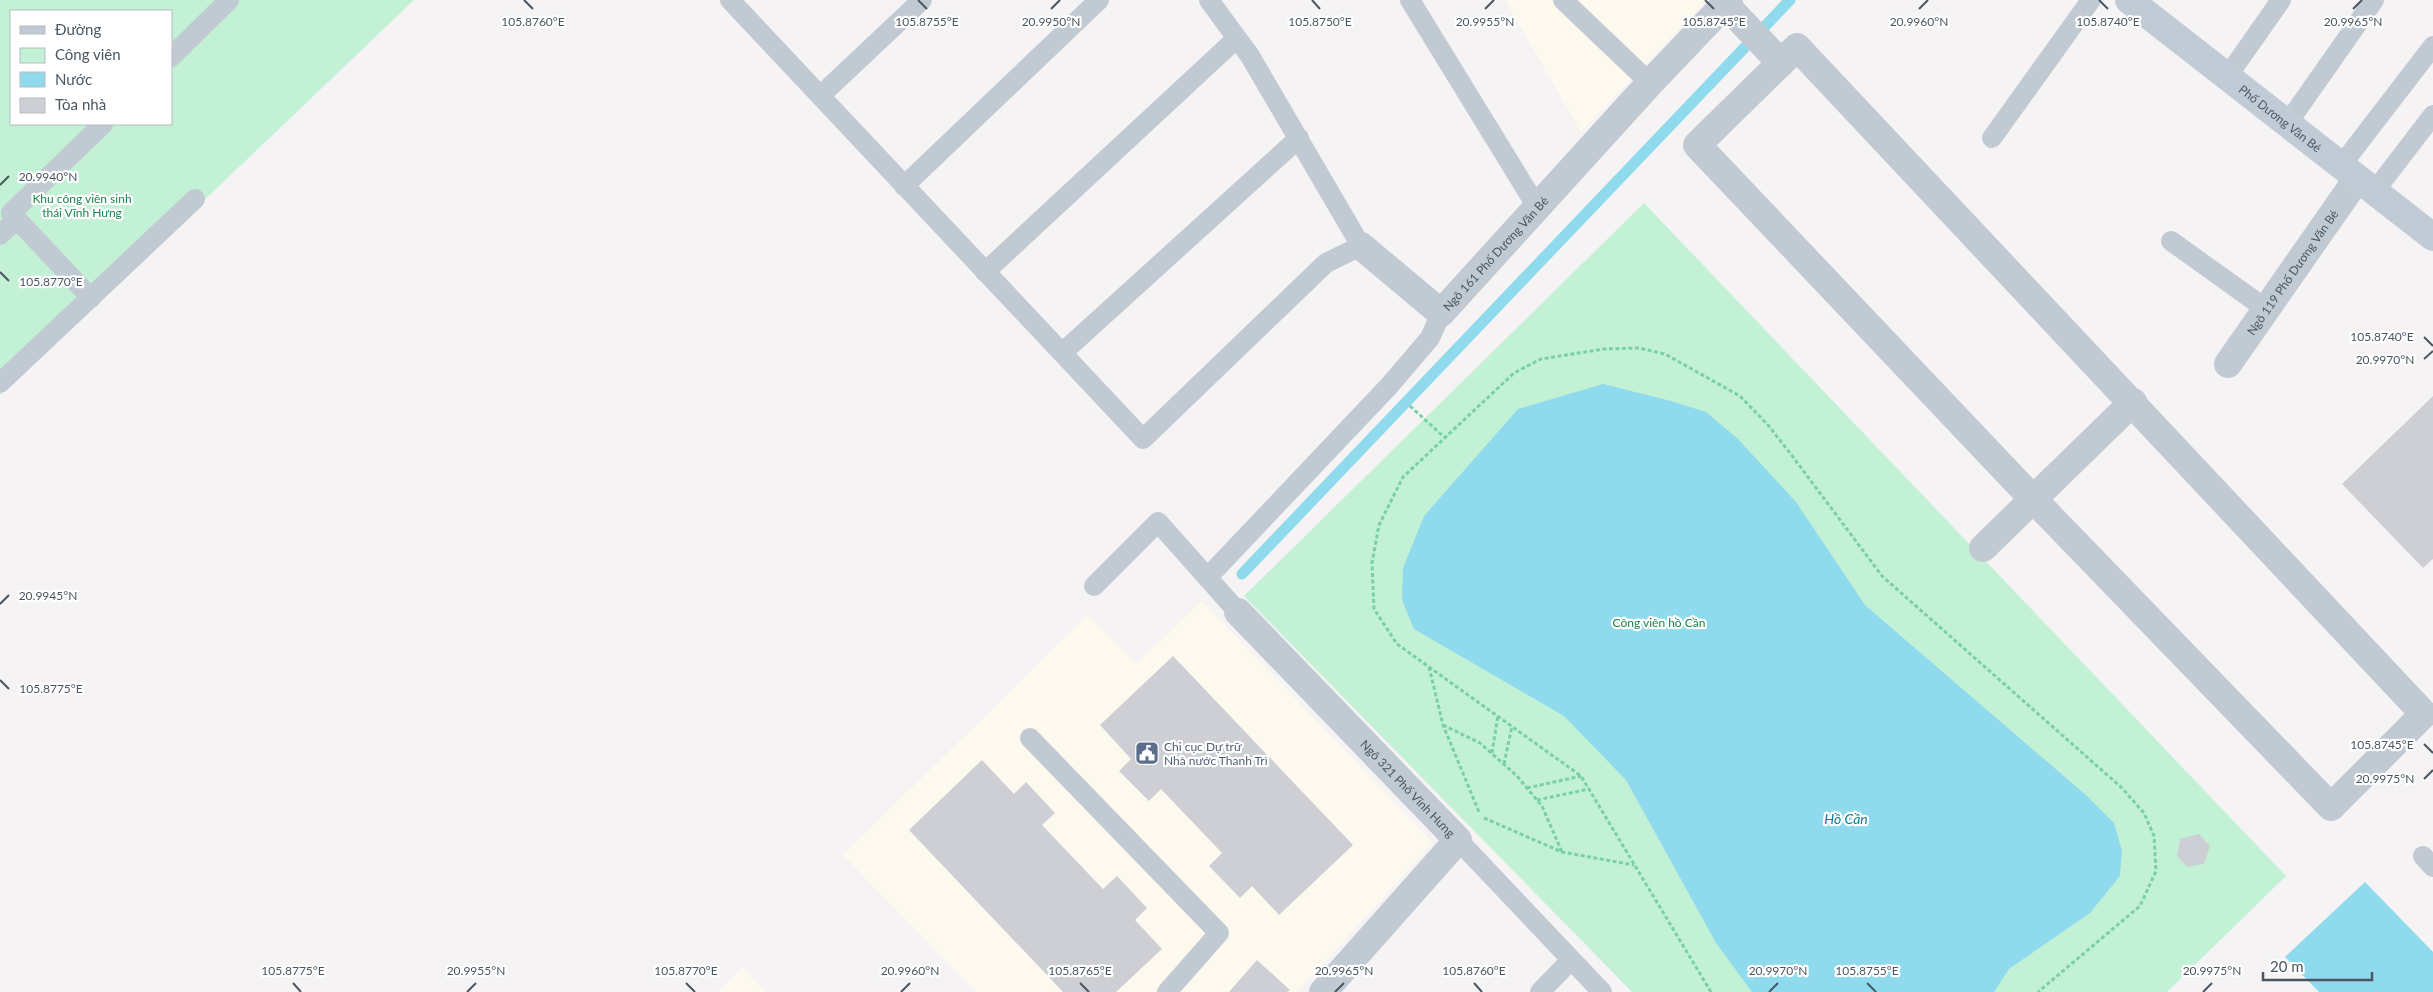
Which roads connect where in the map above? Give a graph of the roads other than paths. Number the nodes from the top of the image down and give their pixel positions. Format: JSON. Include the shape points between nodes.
{"nodes":[{"id":1,"x":229,"y":0,"type":"edge"},
{"id":2,"x":730,"y":0,"type":"edge"},
{"id":3,"x":922,"y":0,"type":"edge"},
{"id":4,"x":1100,"y":0,"type":"edge"},
{"id":5,"x":1210,"y":0,"type":"edge"},
{"id":6,"x":1410,"y":0,"type":"edge"},
{"id":7,"x":1563,"y":0,"type":"edge"},
{"id":8,"x":2091,"y":0,"type":"edge"},
{"id":9,"x":2129,"y":0,"type":"edge"},
{"id":10,"x":2281,"y":0,"type":"edge"},
{"id":11,"x":2374,"y":0,"type":"edge"},
{"id":12,"x":1730,"y":7,"type":"edge"},
{"id":13,"x":1237,"y":38,"type":"junction"},
{"id":14,"x":2433,"y":46,"type":"edge"},
{"id":15,"x":172,"y":56,"type":"edge"},
{"id":16,"x":1781,"y":63,"type":"junction"},
{"id":17,"x":2227,"y":77,"type":"junction"},
{"id":18,"x":1650,"y":83,"type":"junction"},
{"id":19,"x":820,"y":96,"type":"junction"},
{"id":20,"x":2433,"y":115,"type":"edge"},
{"id":21,"x":2287,"y":124,"type":"junction"},
{"id":22,"x":102,"y":125,"type":"edge"},
{"id":23,"x":1299,"y":138,"type":"junction"},
{"id":24,"x":1992,"y":138,"type":"dead end"},
{"id":25,"x":2357,"y":180,"type":"junction"},
{"id":26,"x":904,"y":186,"type":"junction"},
{"id":27,"x":195,"y":199,"type":"dead end"},
{"id":28,"x":1537,"y":207,"type":"junction"},
{"id":29,"x":17,"y":219,"type":"junction"},
{"id":30,"x":0,"y":235,"type":"edge"},
{"id":31,"x":2433,"y":237,"type":"edge"},
{"id":32,"x":2171,"y":241,"type":"dead end"},
{"id":33,"x":1361,"y":246,"type":"junction"},
{"id":34,"x":985,"y":272,"type":"junction"},
{"id":35,"x":91,"y":298,"type":"junction"},
{"id":36,"x":2266,"y":309,"type":"junction"},
{"id":37,"x":1441,"y":313,"type":"junction"},
{"id":38,"x":1062,"y":353,"type":"junction"},
{"id":39,"x":2228,"y":364,"type":"dead end"},
{"id":40,"x":0,"y":383,"type":"edge"},
{"id":41,"x":2133,"y":402,"type":"junction"},
{"id":42,"x":2032,"y":499,"type":"junction"},
{"id":43,"x":1983,"y":548,"type":"dead end"},
{"id":44,"x":1206,"y":578,"type":"junction"},
{"id":45,"x":1094,"y":586,"type":"dead end"},
{"id":46,"x":1238,"y":612,"type":"joint"},
{"id":47,"x":1030,"y":738,"type":"dead end"},
{"id":48,"x":1458,"y":840,"type":"junction"},
{"id":49,"x":1571,"y":960,"type":"junction"},
{"id":50,"x":1167,"y":992,"type":"edge"},
{"id":51,"x":1323,"y":992,"type":"edge"},
{"id":52,"x":1540,"y":992,"type":"edge"},
{"id":53,"x":1602,"y":992,"type":"edge"}],
"edges":[{"from":1,"to":15,"type":"lane"},
{"from":2,"to":19,"type":"lane"},
{"from":3,"to":19,"type":"lane"},
{"from":4,"to":26,"type":"lane"},
{"from":5,"to":13,"type":"lane"},
{"from":6,"to":28,"type":"lane"},
{"from":7,"to":18,"type":"lane"},
{"from":8,"to":24,"type":"lane"},
{"from":9,"to":17,"type":"street","name":"Phố Dương Văn Bé"},
{"from":10,"to":17,"type":"lane"},
{"from":11,"to":21,"type":"lane"},
{"from":12,"to":16,"type":"street"},
{"from":12,"to":18,"type":"street","name":"Ngõ 161 Phố Dương Văn Bé"},
{"from":13,"to":23,"type":"lane"},
{"from":13,"to":34,"type":"lane"},
{"from":14,"to":25,"type":"lane"},
{"from":16,"to":41,"type":"street","via":[[1798,47]]},
{"from":16,"to":42,"type":"street","via":[[1697,145]]},
{"from":17,"to":21,"type":"street","name":"Phố Dương Văn Bé"},
{"from":18,"to":28,"type":"street","name":"Ngõ 161 Phố Dương Văn Bé"},
{"from":19,"to":26,"type":"lane"},
{"from":20,"to":25,"type":"lane"},
{"from":21,"to":25,"type":"street","name":"Phố Dương Văn Bé"},
{"from":22,"to":29,"type":"lane","via":[[12,213]]},
{"from":23,"to":33,"type":"lane"},
{"from":23,"to":38,"type":"lane"},
{"from":25,"to":31,"type":"street","name":"Phố Dương Văn Bé"},
{"from":25,"to":36,"type":"street","name":"Ngõ 119 Phố Dương Văn Bé"},
{"from":26,"to":34,"type":"lane"},
{"from":27,"to":35,"type":"lane"},
{"from":28,"to":37,"type":"street","name":"Ngõ 161 Phố Dương Văn Bé"},
{"from":29,"to":30,"type":"lane"},
{"from":29,"to":35,"type":"lane"},
{"from":32,"to":36,"type":"lane"},
{"from":33,"to":37,"type":"street"},
{"from":33,"to":38,"type":"lane","via":[[1326,263],[1143,439]]},
{"from":34,"to":38,"type":"lane"},
{"from":35,"to":40,"type":"lane"},
{"from":36,"to":39,"type":"street","name":"Ngõ 119 Phố Dương Văn Bé"},
{"from":37,"to":44,"type":"lane","name":"Ngõ 161 Phố Dương Văn Bé","via":[[1430,338],[1389,386]]},
{"from":41,"to":42,"type":"street"},
{"from":41,"to":42,"type":"street","via":[[2424,714],[2331,807]]},
{"from":42,"to":43,"type":"street"},
{"from":44,"to":45,"type":"lane","via":[[1158,522]]},
{"from":44,"to":46,"type":"lane"},
{"from":46,"to":48,"type":"street","name":"Ngõ 321 Phố Vĩnh Hưng"},
{"from":47,"to":50,"type":"lane","via":[[1218,933]]},
{"from":48,"to":49,"type":"lane"},
{"from":48,"to":51,"type":"street","name":"Ngõ 321 Phố Vĩnh Hưng"},
{"from":49,"to":52,"type":"lane"},
{"from":49,"to":53,"type":"lane"}]}
